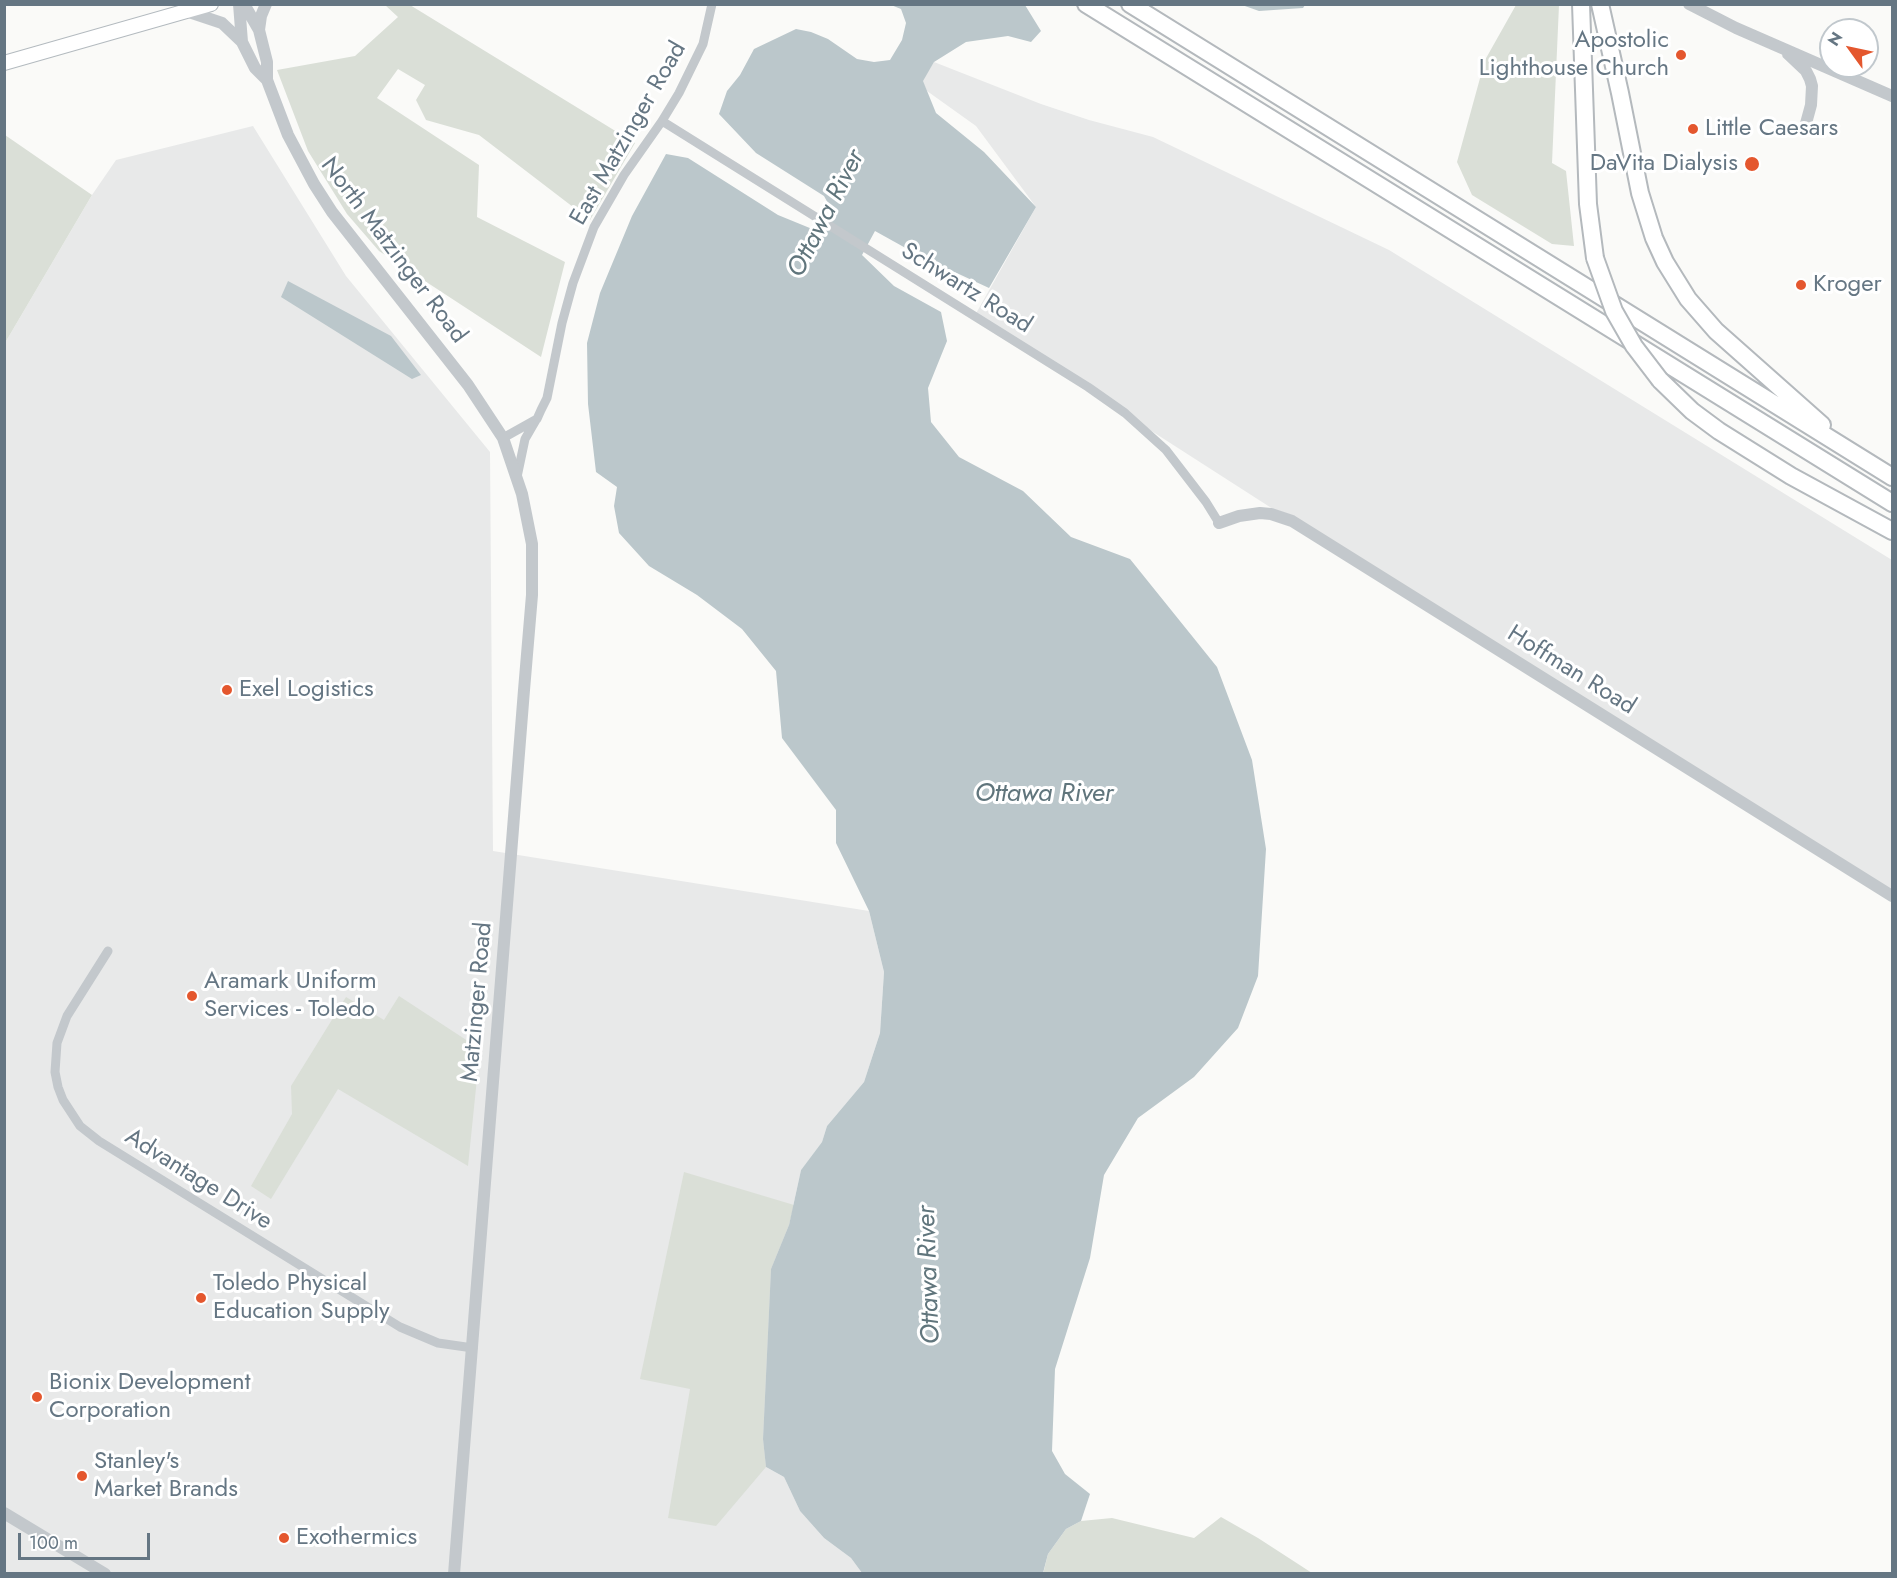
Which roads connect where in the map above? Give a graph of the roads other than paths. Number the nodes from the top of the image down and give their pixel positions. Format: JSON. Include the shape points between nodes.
{"nodes":[{"id":1,"x":210,"y":4,"type":"edge"},
{"id":2,"x":241,"y":4,"type":"edge"},
{"id":3,"x":266,"y":4,"type":"edge"},
{"id":4,"x":712,"y":4,"type":"edge"},
{"id":5,"x":1086,"y":4,"type":"edge"},
{"id":6,"x":1130,"y":4,"type":"edge"},
{"id":7,"x":1581,"y":4,"type":"edge"},
{"id":8,"x":1689,"y":4,"type":"edge"},
{"id":9,"x":186,"y":10,"type":"junction"},
{"id":10,"x":1604,"y":10,"type":"edge"},
{"id":11,"x":258,"y":30,"type":"junction"},
{"id":12,"x":242,"y":42,"type":"junction"},
{"id":13,"x":1778,"y":45,"type":"junction"},
{"id":14,"x":4,"y":63,"type":"edge"},
{"id":15,"x":267,"y":80,"type":"junction"},
{"id":16,"x":1893,"y":96,"type":"edge"},
{"id":17,"x":662,"y":121,"type":"junction"},
{"id":18,"x":1805,"y":128,"type":"dead end"},
{"id":19,"x":537,"y":419,"type":"junction"},
{"id":20,"x":503,"y":438,"type":"junction"},
{"id":21,"x":1852,"y":451,"type":"junction"},
{"id":22,"x":517,"y":477,"type":"junction"},
{"id":23,"x":1893,"y":477,"type":"edge"},
{"id":24,"x":1893,"y":503,"type":"edge"},
{"id":25,"x":1219,"y":523,"type":"joint"},
{"id":26,"x":1893,"y":531,"type":"edge"},
{"id":27,"x":1893,"y":896,"type":"edge"},
{"id":28,"x":108,"y":951,"type":"dead end"},
{"id":29,"x":473,"y":1348,"type":"junction"},
{"id":30,"x":4,"y":1513,"type":"edge"},
{"id":31,"x":105,"y":1574,"type":"edge"},
{"id":32,"x":454,"y":1574,"type":"edge"}],
"edges":[{"from":1,"to":9,"type":"main road"},
{"from":2,"to":11,"type":"street","name":"North Matzinger Road"},
{"from":2,"to":12,"type":"street","name":"North Matzinger Road"},
{"from":3,"to":11,"type":"street"},
{"from":4,"to":17,"type":"street","name":"East Matzinger Road","via":[[703,44]]},
{"from":5,"to":24,"type":"highway"},
{"from":6,"to":21,"type":"highway"},
{"from":7,"to":26,"type":"highway","bridge":true,"via":[[1588,204],[1595,258],[1617,317],[1660,380],[1687,407],[1791,476]]},
{"from":8,"to":13,"type":"street"},
{"from":9,"to":12,"type":"street","via":[[222,23]]},
{"from":9,"to":14,"type":"main road"},
{"from":10,"to":21,"type":"highway","via":[[1640,193],[1654,238],[1672,274],[1716,331]]},
{"from":11,"to":15,"type":"street","name":"North Matzinger Road","via":[[267,62]]},
{"from":12,"to":15,"type":"street","name":"North Matzinger Road","via":[[255,68]]},
{"from":13,"to":16,"type":"street"},
{"from":13,"to":18,"type":"street","via":[[1810,79],[1811,105]]},
{"from":15,"to":20,"type":"street","name":"North Matzinger Road","via":[[288,135],[314,184],[468,385]]},
{"from":17,"to":19,"type":"street","name":"East Matzinger Road","via":[[594,227],[573,283],[547,398]]},
{"from":17,"to":25,"type":"street","name":"Schwartz Road","via":[[1125,413],[1166,450]]},
{"from":19,"to":20,"type":"street"},
{"from":19,"to":22,"type":"street","name":"East Matzinger Road","via":[[525,439]]},
{"from":20,"to":22,"type":"street","name":"Matzinger Road"},
{"from":21,"to":23,"type":"highway"},
{"from":22,"to":29,"type":"street","name":"Matzinger Road","via":[[532,544],[532,595]]},
{"from":25,"to":27,"type":"street","name":"Hoffman Road","via":[[1260,513],[1292,521]]},
{"from":28,"to":29,"type":"street","name":"Advantage Drive","via":[[67,1016],[57,1043],[58,1087],[80,1126],[400,1327],[438,1343]]},
{"from":29,"to":32,"type":"street","name":"Matzinger Road"},
{"from":30,"to":31,"type":"street"}]}
